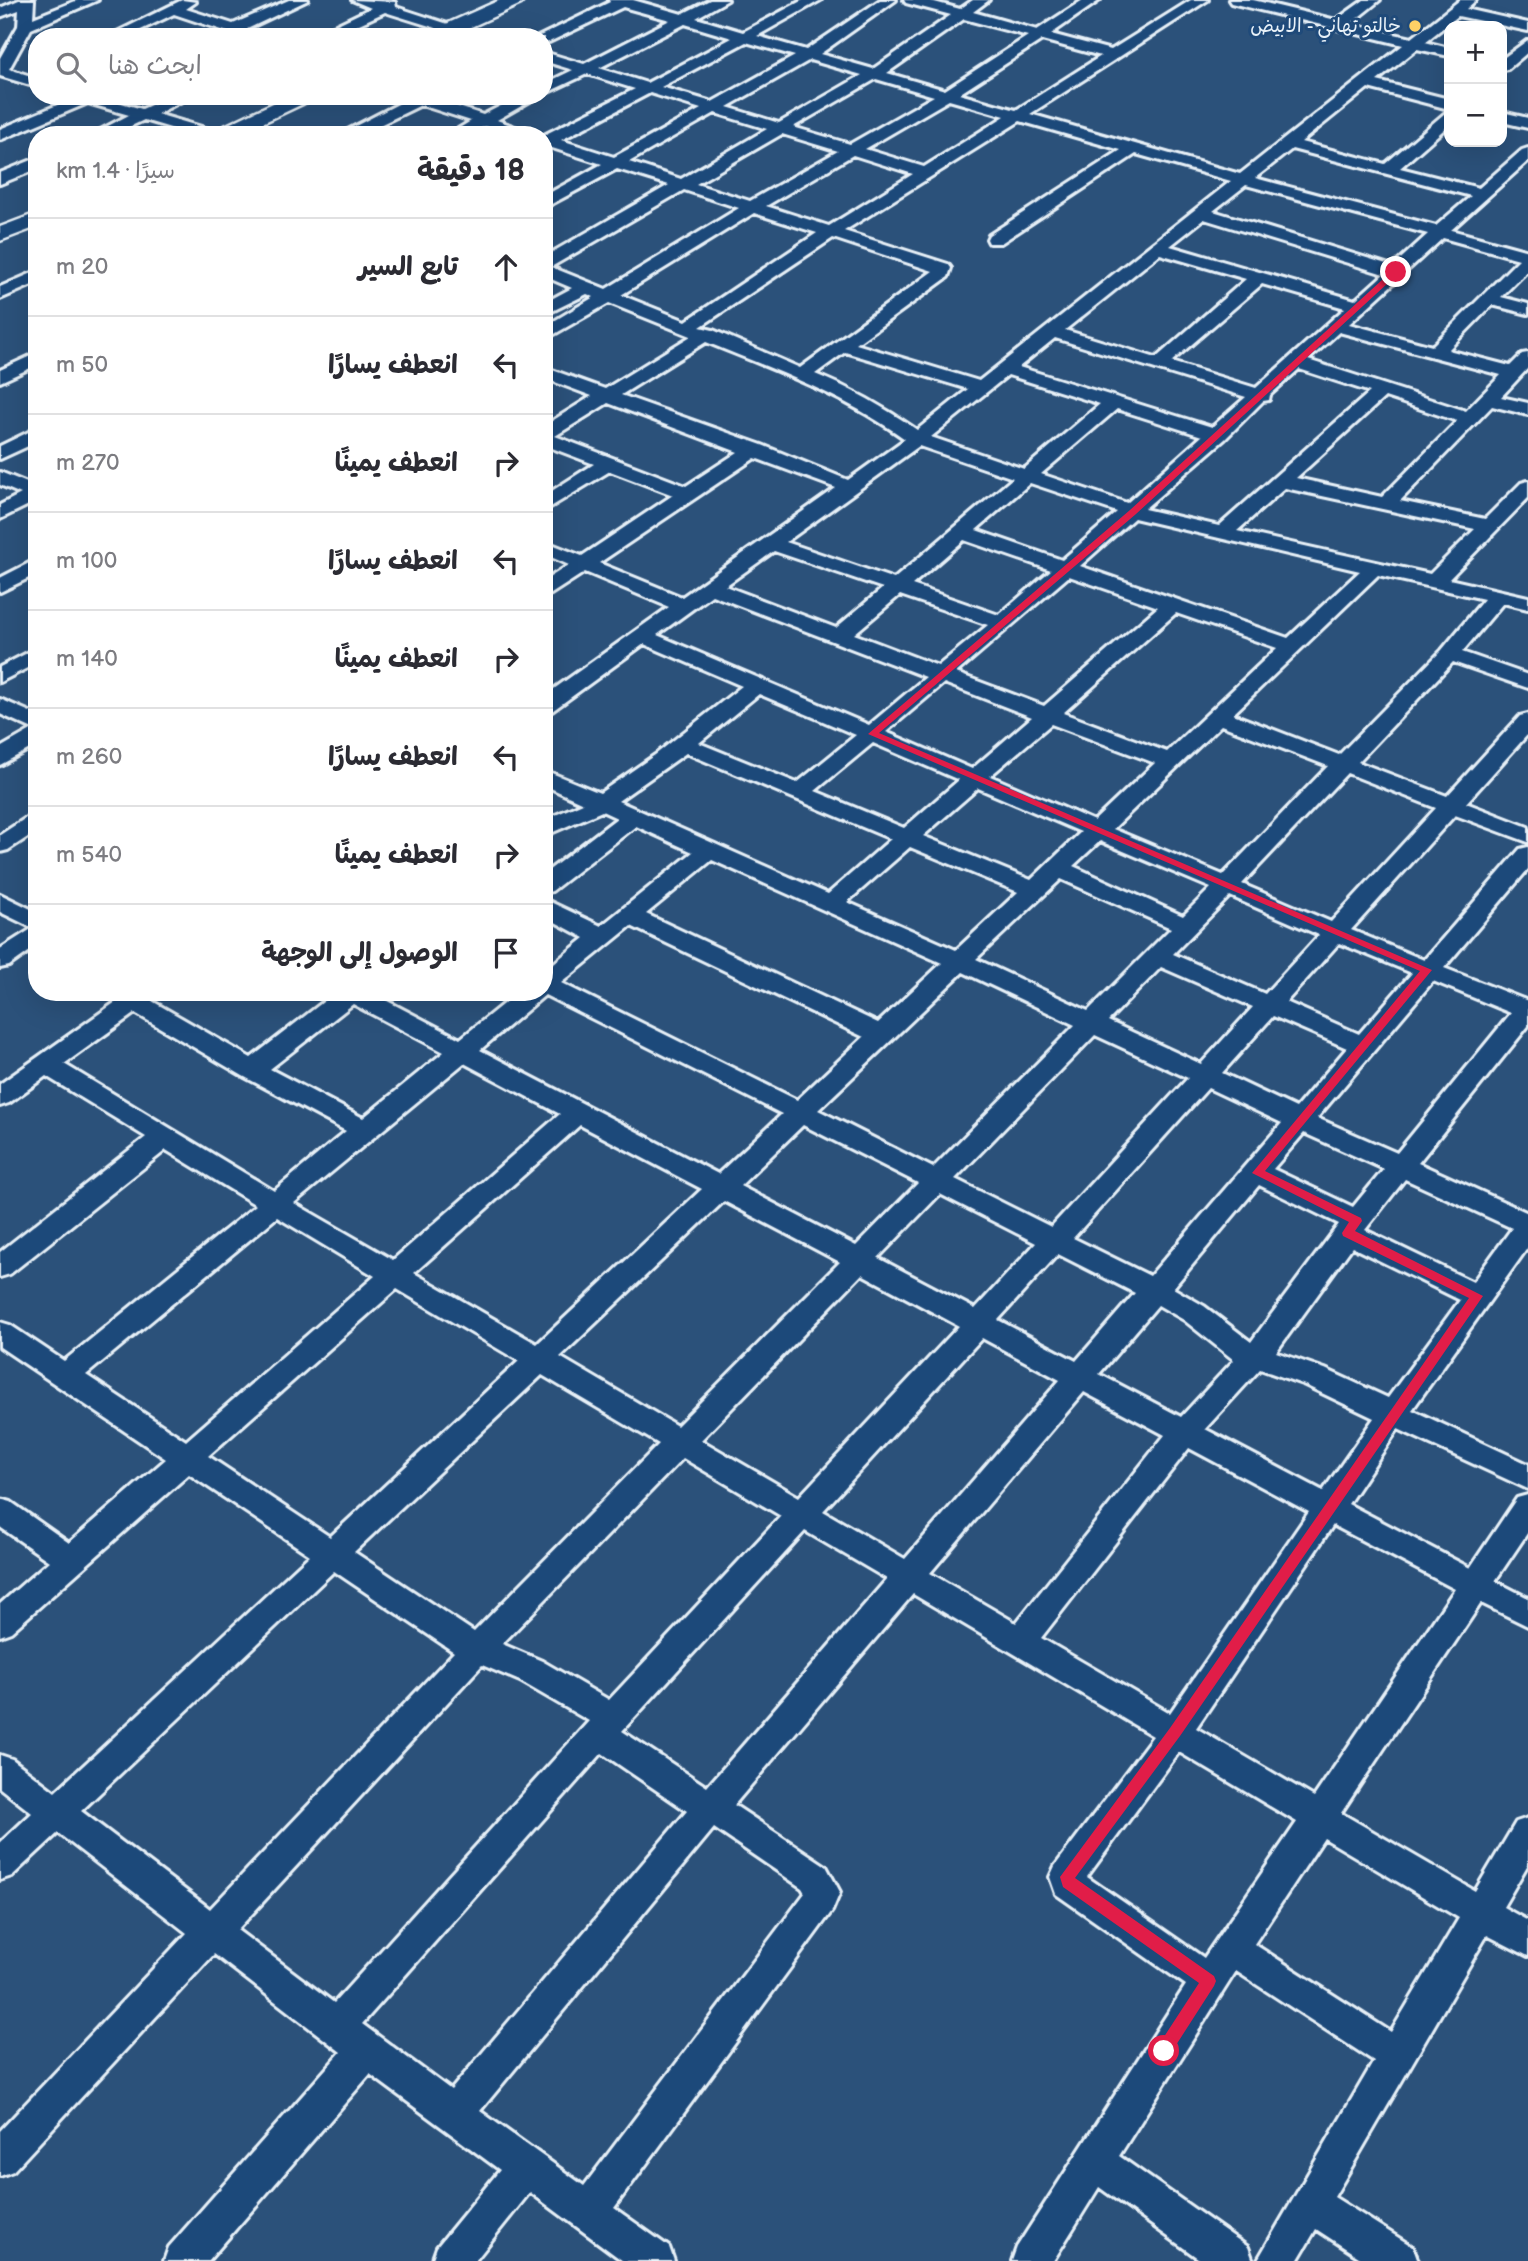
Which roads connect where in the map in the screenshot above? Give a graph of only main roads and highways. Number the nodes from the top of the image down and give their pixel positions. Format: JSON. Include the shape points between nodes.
{"nodes":[{"id":1,"x":515,"y":0,"type":"edge"},
{"id":2,"x":453,"y":28,"type":"edge"},
{"id":3,"x":285,"y":105,"type":"edge"},
{"id":4,"x":241,"y":126,"type":"edge"},
{"id":5,"x":28,"y":223,"type":"edge"},
{"id":6,"x":0,"y":235,"type":"edge"}],
"edges":[{"from":1,"to":2,"type":"main road"},
{"from":3,"to":4,"type":"main road"},
{"from":5,"to":6,"type":"main road"}]}
